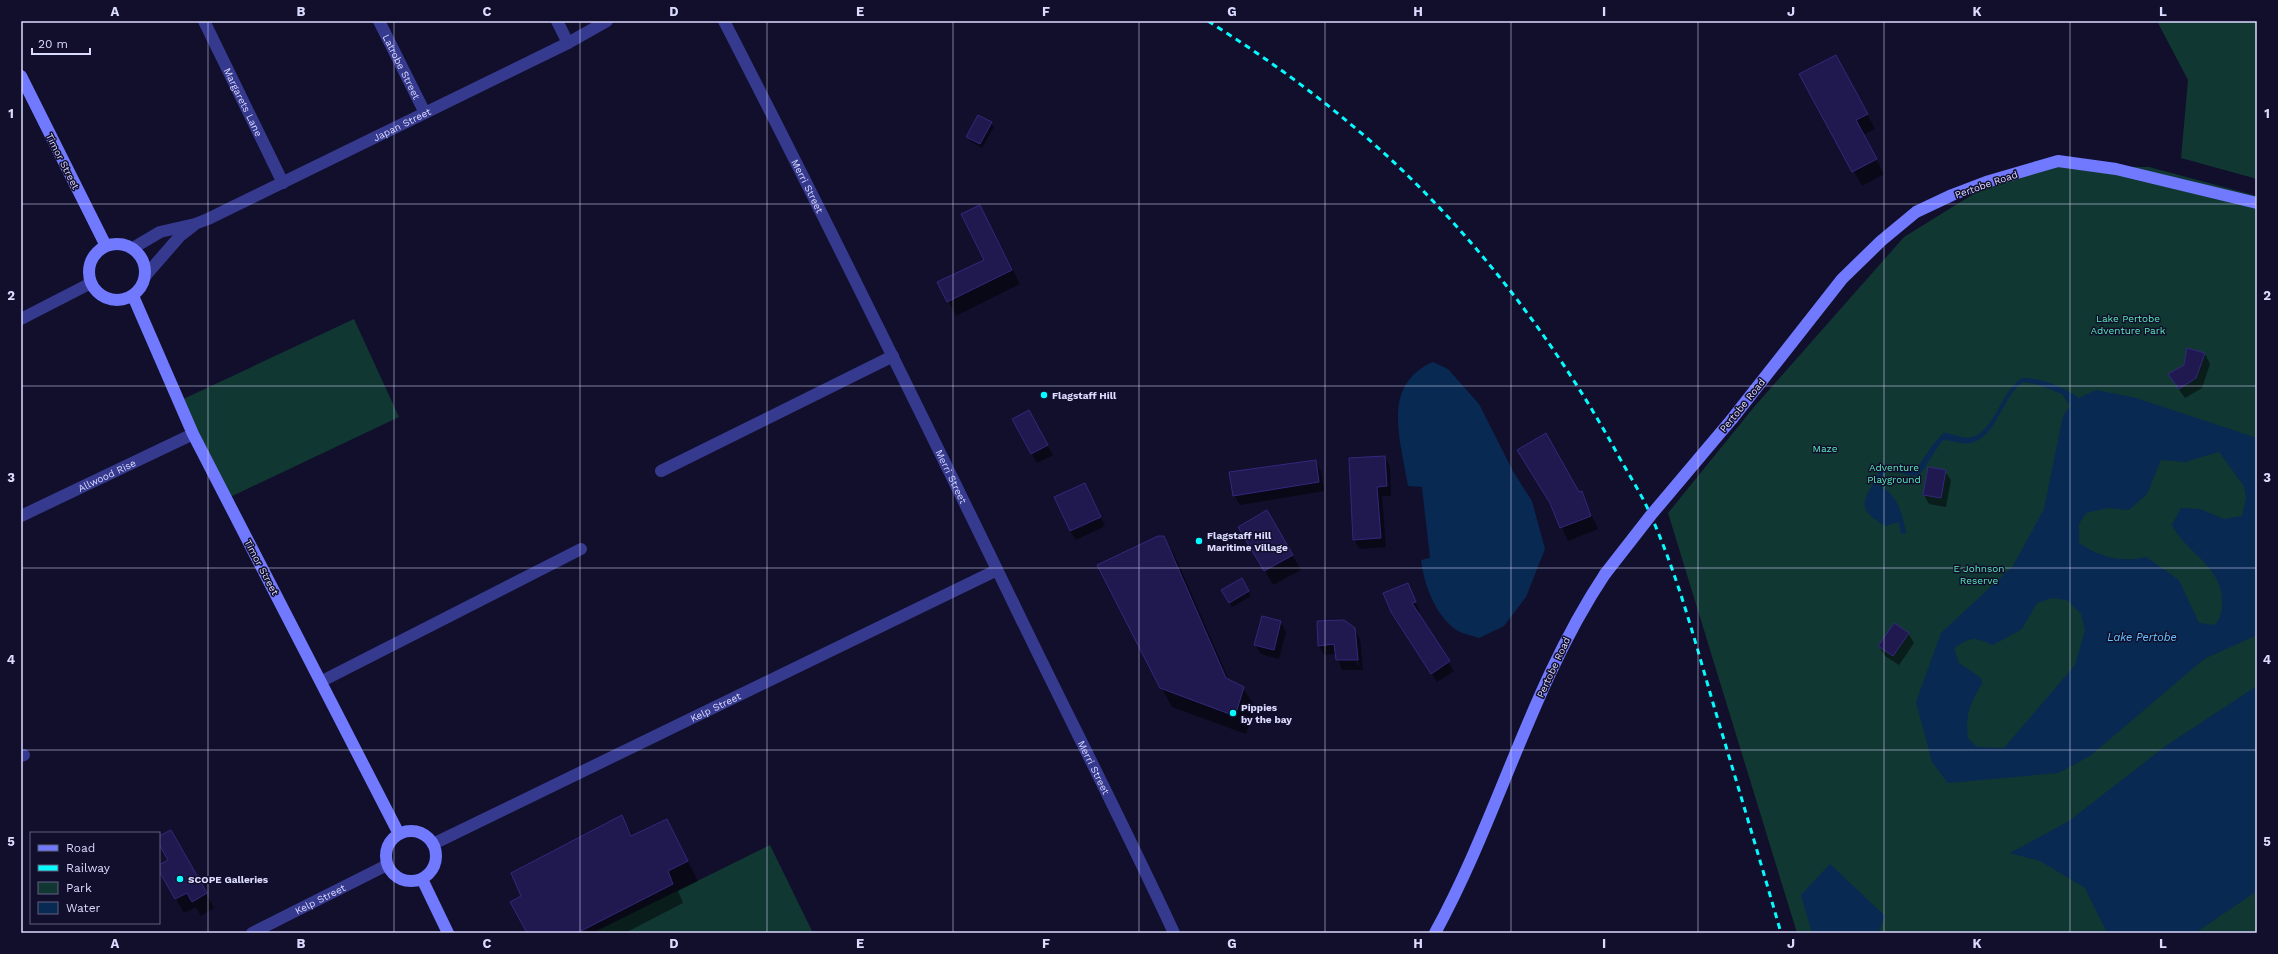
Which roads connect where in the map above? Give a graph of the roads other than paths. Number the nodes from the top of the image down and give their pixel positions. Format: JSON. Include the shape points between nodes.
{"nodes":[{"id":1,"x":204,"y":21,"type":"edge"},
{"id":2,"x":378,"y":21,"type":"edge"},
{"id":3,"x":557,"y":21,"type":"edge"},
{"id":4,"x":607,"y":21,"type":"edge"},
{"id":5,"x":724,"y":21,"type":"edge"},
{"id":6,"x":568,"y":43,"type":"junction"},
{"id":7,"x":21,"y":76,"type":"edge"},
{"id":8,"x":424,"y":113,"type":"junction"},
{"id":9,"x":283,"y":183,"type":"junction"},
{"id":10,"x":2257,"y":202,"type":"edge"},
{"id":11,"x":195,"y":224,"type":"junction"},
{"id":12,"x":106,"y":246,"type":"junction"},
{"id":13,"x":133,"y":248,"type":"junction"},
{"id":14,"x":146,"y":275,"type":"junction"},
{"id":15,"x":91,"y":283,"type":"junction"},
{"id":16,"x":133,"y":296,"type":"junction"},
{"id":17,"x":21,"y":320,"type":"edge"},
{"id":18,"x":893,"y":356,"type":"junction"},
{"id":19,"x":193,"y":434,"type":"junction"},
{"id":20,"x":661,"y":471,"type":"dead end"},
{"id":21,"x":21,"y":516,"type":"edge"},
{"id":22,"x":581,"y":549,"type":"dead end"},
{"id":23,"x":997,"y":570,"type":"junction"},
{"id":24,"x":322,"y":681,"type":"junction"},
{"id":25,"x":399,"y":834,"type":"junction"},
{"id":26,"x":433,"y":844,"type":"junction"},
{"id":27,"x":387,"y":865,"type":"junction"},
{"id":28,"x":422,"y":879,"type":"junction"},
{"id":29,"x":252,"y":933,"type":"edge"},
{"id":30,"x":448,"y":933,"type":"edge"},
{"id":31,"x":1174,"y":933,"type":"edge"},
{"id":32,"x":1435,"y":933,"type":"edge"}],
"edges":[{"from":1,"to":9,"type":"street","name":"Margarets Lane"},
{"from":2,"to":8,"type":"street","name":"Latrobe Street"},
{"from":3,"to":6,"type":"street"},
{"from":4,"to":6,"type":"street","name":"Japan Street"},
{"from":5,"to":18,"type":"street","name":"Merri Street"},
{"from":6,"to":8,"type":"street","name":"Japan Street"},
{"from":7,"to":12,"type":"street","name":"Timor Street"},
{"from":8,"to":9,"type":"street","name":"Japan Street"},
{"from":9,"to":11,"type":"street","name":"Japan Street"},
{"from":10,"to":32,"type":"street","name":"Pertobe Road","bridge":true,"via":[[2116,168],[2058,161],[1952,195],[1916,212],[1881,241],[1842,279],[1732,419],[1651,515],[1585,604],[1555,661],[1476,848]]},
{"from":11,"to":13,"type":"street","name":"Japan Street","via":[[160,232]]},
{"from":11,"to":14,"type":"street","name":"Japan Street","via":[[180,236]]},
{"from":12,"to":13,"type":"street","via":[[124,244]]},
{"from":12,"to":15,"type":"street","via":[[94,256],[90,264]]},
{"from":13,"to":14,"type":"street","via":[[144,260]]},
{"from":14,"to":16,"type":"street","via":[[141,288]]},
{"from":15,"to":16,"type":"street","via":[[102,295],[111,299],[123,300]]},
{"from":15,"to":17,"type":"street"},
{"from":16,"to":19,"type":"street","name":"Timor Street"},
{"from":18,"to":20,"type":"street"},
{"from":18,"to":23,"type":"street","name":"Merri Street"},
{"from":19,"to":21,"type":"street","name":"Allwood Rise"},
{"from":19,"to":24,"type":"street","name":"Timor Street"},
{"from":22,"to":24,"type":"street"},
{"from":23,"to":26,"type":"street","name":"Kelp Street"},
{"from":23,"to":31,"type":"street","name":"Merri Street","via":[[1129,836]]},
{"from":24,"to":25,"type":"street","name":"Timor Street"},
{"from":25,"to":26,"type":"street","via":[[414,831],[422,833]]},
{"from":25,"to":27,"type":"street","via":[[389,844]]},
{"from":26,"to":28,"type":"street","via":[[436,860],[431,871]]},
{"from":27,"to":28,"type":"street","via":[[398,878],[414,882]]},
{"from":27,"to":29,"type":"street","name":"Kelp Street"},
{"from":28,"to":30,"type":"street"}]}
